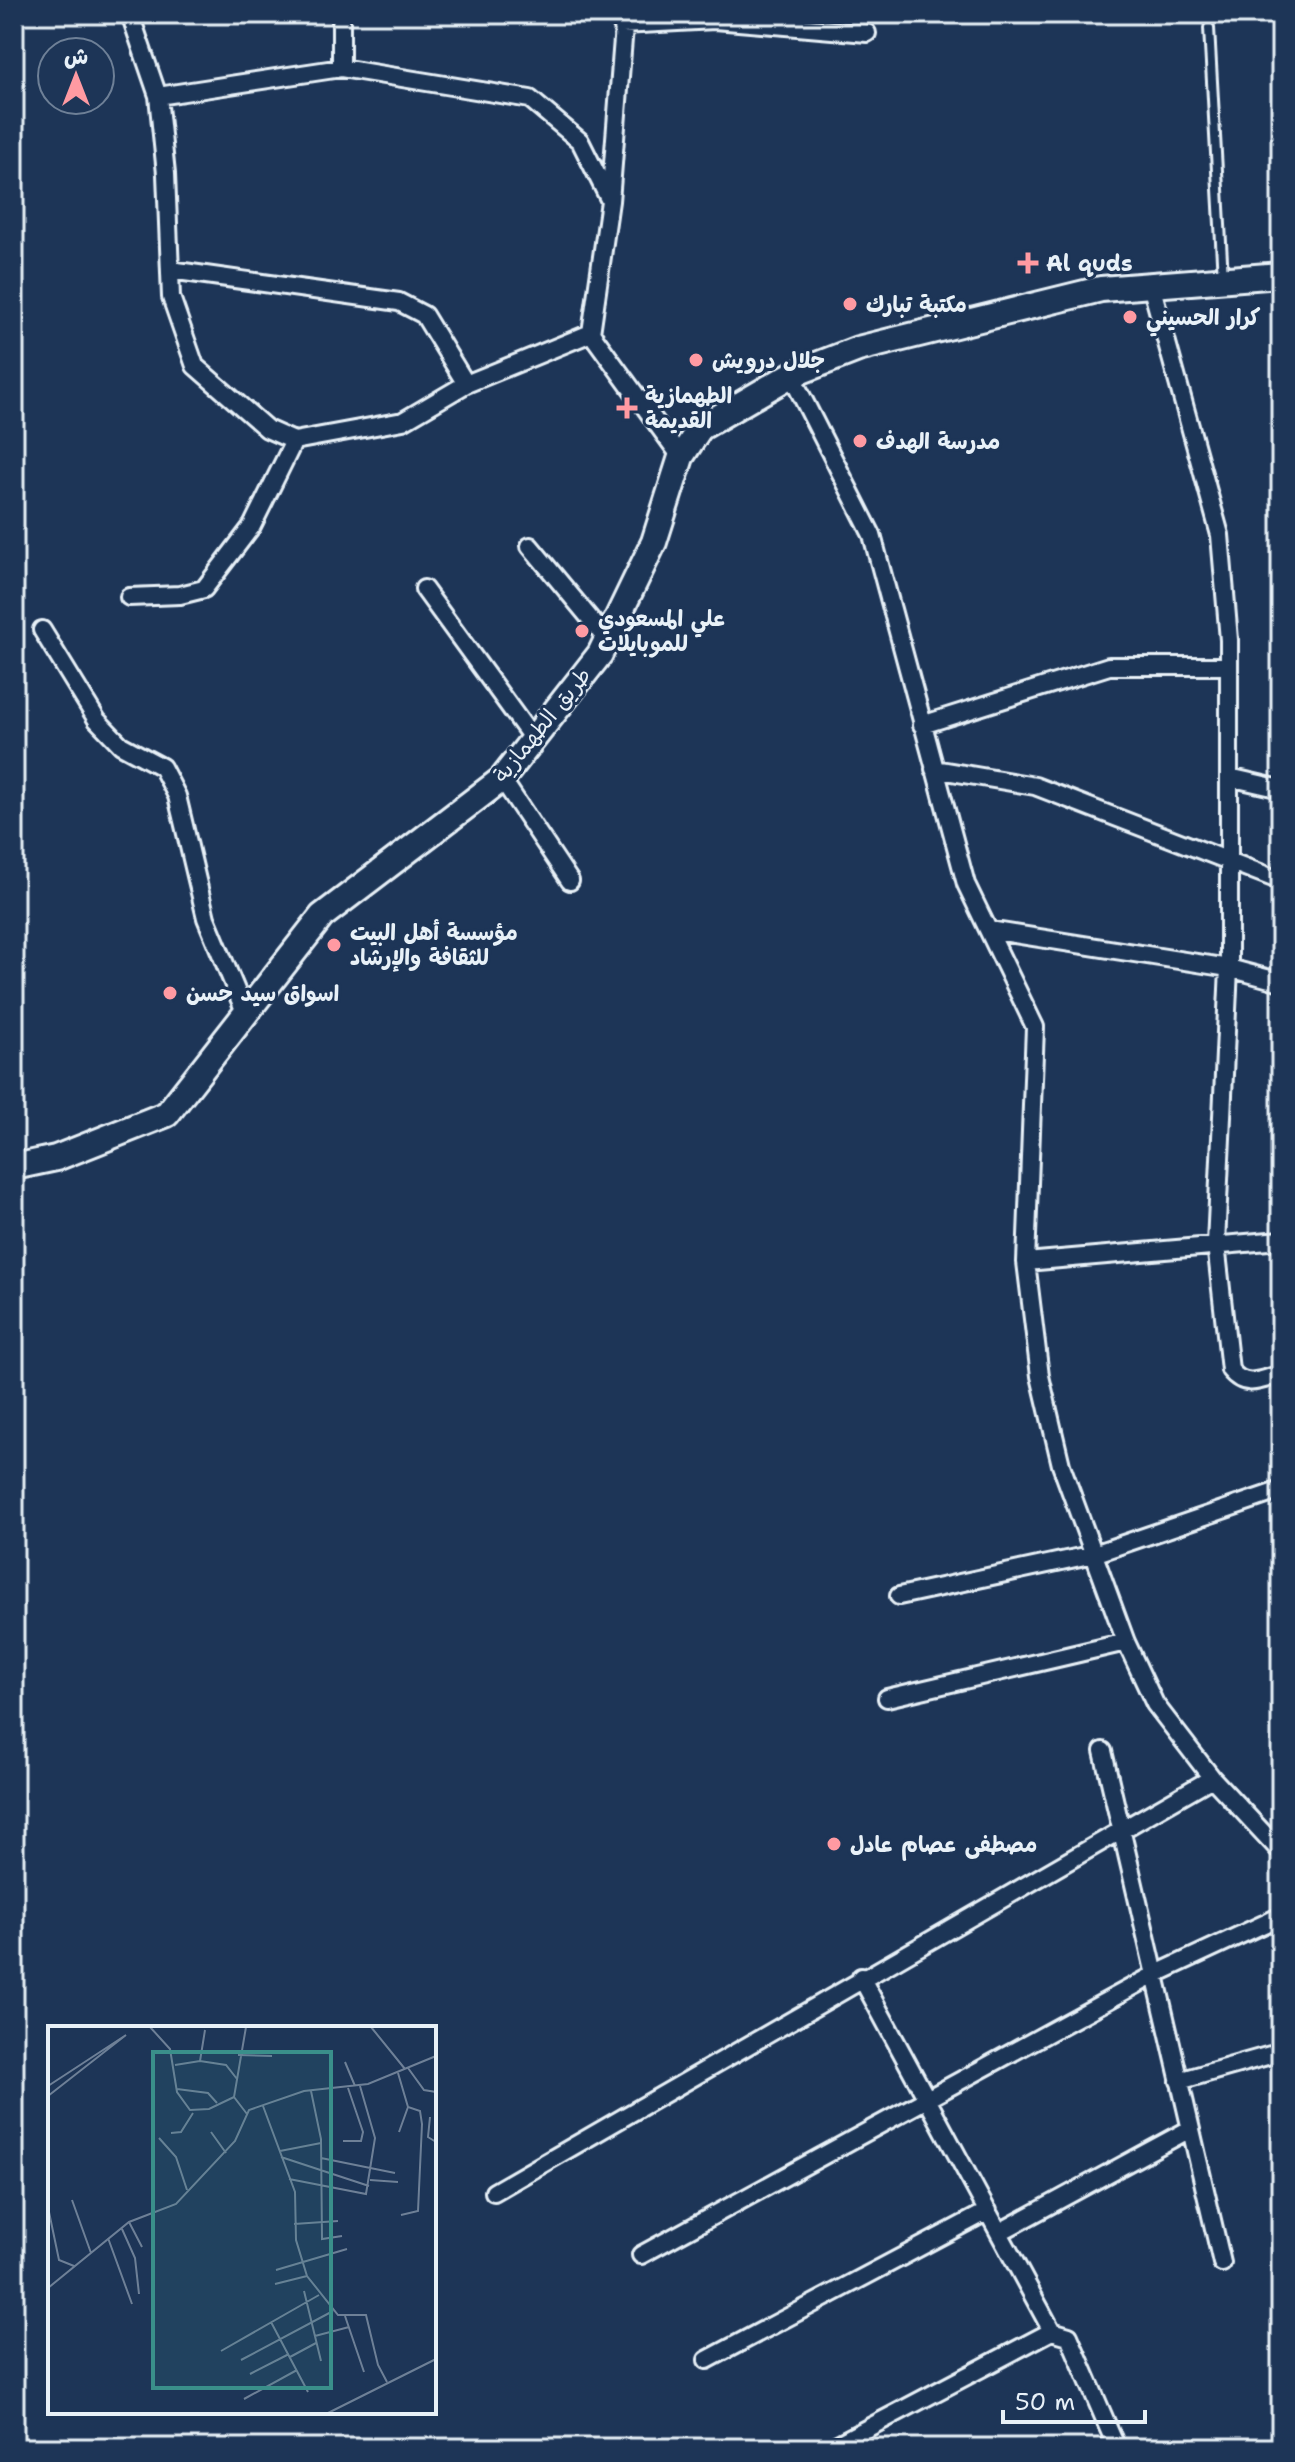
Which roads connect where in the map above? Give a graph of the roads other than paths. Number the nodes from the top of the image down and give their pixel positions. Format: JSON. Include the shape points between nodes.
{"nodes":[{"id":1,"x":130,"y":14,"type":"edge"},
{"id":2,"x":341,"y":14,"type":"edge"},
{"id":3,"x":623,"y":19,"type":"edge"},
{"id":4,"x":1209,"y":28,"type":"dead end"},
{"id":5,"x":867,"y":33,"type":"dead end"},
{"id":6,"x":341,"y":68,"type":"junction"},
{"id":7,"x":158,"y":96,"type":"junction"},
{"id":8,"x":610,"y":201,"type":"junction"},
{"id":9,"x":170,"y":270,"type":"junction"},
{"id":10,"x":1281,"y":275,"type":"edge"},
{"id":11,"x":1223,"y":280,"type":"junction"},
{"id":12,"x":1151,"y":285,"type":"junction"},
{"id":13,"x":591,"y":333,"type":"junction"},
{"id":14,"x":791,"y":375,"type":"junction"},
{"id":15,"x":466,"y":384,"type":"junction"},
{"id":16,"x":294,"y":441,"type":"junction"},
{"id":17,"x":681,"y":457,"type":"junction"},
{"id":18,"x":530,"y":546,"type":"dead end"},
{"id":19,"x":424,"y":589,"type":"dead end"},
{"id":20,"x":129,"y":597,"type":"dead end"},
{"id":21,"x":42,"y":630,"type":"dead end"},
{"id":22,"x":607,"y":639,"type":"junction"},
{"id":23,"x":1229,"y":666,"type":"junction"},
{"id":24,"x":922,"y":725,"type":"junction"},
{"id":25,"x":533,"y":739,"type":"junction"},
{"id":26,"x":934,"y":769,"type":"junction"},
{"id":27,"x":1229,"y":777,"type":"junction"},
{"id":28,"x":502,"y":779,"type":"junction"},
{"id":29,"x":1281,"y":789,"type":"edge"},
{"id":30,"x":1229,"y":862,"type":"junction"},
{"id":31,"x":570,"y":881,"type":"dead end"},
{"id":32,"x":1281,"y":881,"type":"edge"},
{"id":33,"x":989,"y":930,"type":"junction"},
{"id":34,"x":1229,"y":968,"type":"junction"},
{"id":35,"x":1281,"y":982,"type":"edge"},
{"id":36,"x":245,"y":1012,"type":"junction"},
{"id":37,"x":14,"y":1167,"type":"edge"},
{"id":38,"x":1281,"y":1240,"type":"edge"},
{"id":39,"x":1216,"y":1244,"type":"junction"},
{"id":40,"x":1026,"y":1262,"type":"junction"},
{"id":41,"x":1281,"y":1374,"type":"edge"},
{"id":42,"x":1281,"y":1490,"type":"edge"},
{"id":43,"x":1094,"y":1554,"type":"junction"},
{"id":44,"x":899,"y":1596,"type":"dead end"},
{"id":45,"x":1126,"y":1642,"type":"junction"},
{"id":46,"x":887,"y":1698,"type":"dead end"},
{"id":47,"x":1103,"y":1751,"type":"dead end"},
{"id":48,"x":1212,"y":1778,"type":"junction"},
{"id":49,"x":1122,"y":1832,"type":"junction"},
{"id":50,"x":1281,"y":1852,"type":"edge"},
{"id":51,"x":1281,"y":1916,"type":"edge"},
{"id":52,"x":1156,"y":1974,"type":"junction"},
{"id":53,"x":861,"y":1977,"type":"junction"},
{"id":54,"x":1281,"y":2052,"type":"edge"},
{"id":55,"x":1179,"y":2081,"type":"junction"},
{"id":56,"x":926,"y":2097,"type":"junction"},
{"id":57,"x":1190,"y":2129,"type":"junction"},
{"id":58,"x":494,"y":2192,"type":"dead end"},
{"id":59,"x":988,"y":2211,"type":"junction"},
{"id":60,"x":1000,"y":2232,"type":"junction"},
{"id":61,"x":641,"y":2255,"type":"dead end"},
{"id":62,"x":1222,"y":2263,"type":"dead end"},
{"id":63,"x":1052,"y":2331,"type":"junction"},
{"id":64,"x":707,"y":2360,"type":"dead end"},
{"id":65,"x":830,"y":2448,"type":"edge"},
{"id":66,"x":1117,"y":2448,"type":"edge"}],
"edges":[{"from":1,"to":7,"type":"street"},
{"from":2,"to":6,"type":"street"},
{"from":3,"to":5,"type":"street","via":[[715,20]]},
{"from":3,"to":8,"type":"street"},
{"from":4,"to":11,"type":"lane"},
{"from":6,"to":7,"type":"street"},
{"from":6,"to":8,"type":"street","via":[[530,99],[580,141]]},
{"from":7,"to":9,"type":"street"},
{"from":8,"to":13,"type":"street"},
{"from":9,"to":15,"type":"street","via":[[399,302],[424,315]]},
{"from":9,"to":16,"type":"street","via":[[171,297],[195,366],[267,429]]},
{"from":10,"to":11,"type":"main road","name":"طريق الطهمازية"},
{"from":11,"to":12,"type":"main road","name":"طريق الطهمازية"},
{"from":12,"to":14,"type":"main road","name":"طريق الطهمازية","via":[[1101,289],[858,349]]},
{"from":12,"to":23,"type":"street","via":[[1220,535]]},
{"from":13,"to":15,"type":"street"},
{"from":13,"to":17,"type":"street"},
{"from":14,"to":17,"type":"main road","name":"طريق الطهمازية","via":[[700,428]]},
{"from":14,"to":24,"type":"street","via":[[872,535]]},
{"from":15,"to":16,"type":"street","via":[[403,421]]},
{"from":16,"to":20,"type":"street","via":[[252,526],[204,589]]},
{"from":17,"to":22,"type":"main road","name":"طريق الطهمازية","via":[[654,542]]},
{"from":18,"to":22,"type":"street"},
{"from":19,"to":25,"type":"street"},
{"from":21,"to":36,"type":"street","via":[[97,720],[121,745],[162,767],[177,796],[206,918]]},
{"from":22,"to":25,"type":"main road","name":"طريق الطهمازية"},
{"from":23,"to":24,"type":"street","via":[[1109,666]]},
{"from":23,"to":27,"type":"street"},
{"from":24,"to":26,"type":"street"},
{"from":25,"to":28,"type":"main road","name":"طريق الطهمازية"},
{"from":26,"to":30,"type":"street","via":[[1035,786]]},
{"from":26,"to":33,"type":"street","via":[[966,884]]},
{"from":27,"to":29,"type":"street"},
{"from":27,"to":30,"type":"street"},
{"from":28,"to":31,"type":"street"},
{"from":28,"to":36,"type":"main road","name":"طريق الطهمازية","via":[[322,916]]},
{"from":30,"to":32,"type":"street"},
{"from":30,"to":34,"type":"street"},
{"from":33,"to":34,"type":"street"},
{"from":33,"to":40,"type":"street","via":[[1035,1027]]},
{"from":34,"to":35,"type":"street"},
{"from":34,"to":39,"type":"street"},
{"from":36,"to":37,"type":"main road","name":"طريق الطهمازية","via":[[167,1114],[56,1158]]},
{"from":38,"to":39,"type":"street"},
{"from":39,"to":40,"type":"street"},
{"from":39,"to":41,"type":"street","via":[[1230,1370],[1238,1380],[1251,1383]]},
{"from":40,"to":43,"type":"street","via":[[1043,1391],[1061,1465]]},
{"from":42,"to":43,"type":"street"},
{"from":43,"to":44,"type":"street"},
{"from":43,"to":45,"type":"street"},
{"from":45,"to":46,"type":"street"},
{"from":45,"to":48,"type":"street","via":[[1155,1704]]},
{"from":47,"to":49,"type":"street"},
{"from":48,"to":49,"type":"street"},
{"from":48,"to":50,"type":"street"},
{"from":49,"to":52,"type":"street"},
{"from":49,"to":53,"type":"street"},
{"from":51,"to":52,"type":"street"},
{"from":52,"to":55,"type":"street"},
{"from":52,"to":56,"type":"street"},
{"from":53,"to":56,"type":"street"},
{"from":53,"to":58,"type":"street"},
{"from":54,"to":55,"type":"street"},
{"from":55,"to":57,"type":"street"},
{"from":56,"to":59,"type":"street"},
{"from":56,"to":61,"type":"street"},
{"from":57,"to":60,"type":"street"},
{"from":57,"to":62,"type":"street"},
{"from":59,"to":60,"type":"street"},
{"from":59,"to":64,"type":"street"},
{"from":60,"to":63,"type":"street"},
{"from":63,"to":65,"type":"street"},
{"from":63,"to":66,"type":"street","via":[[1069,2336]]}]}
